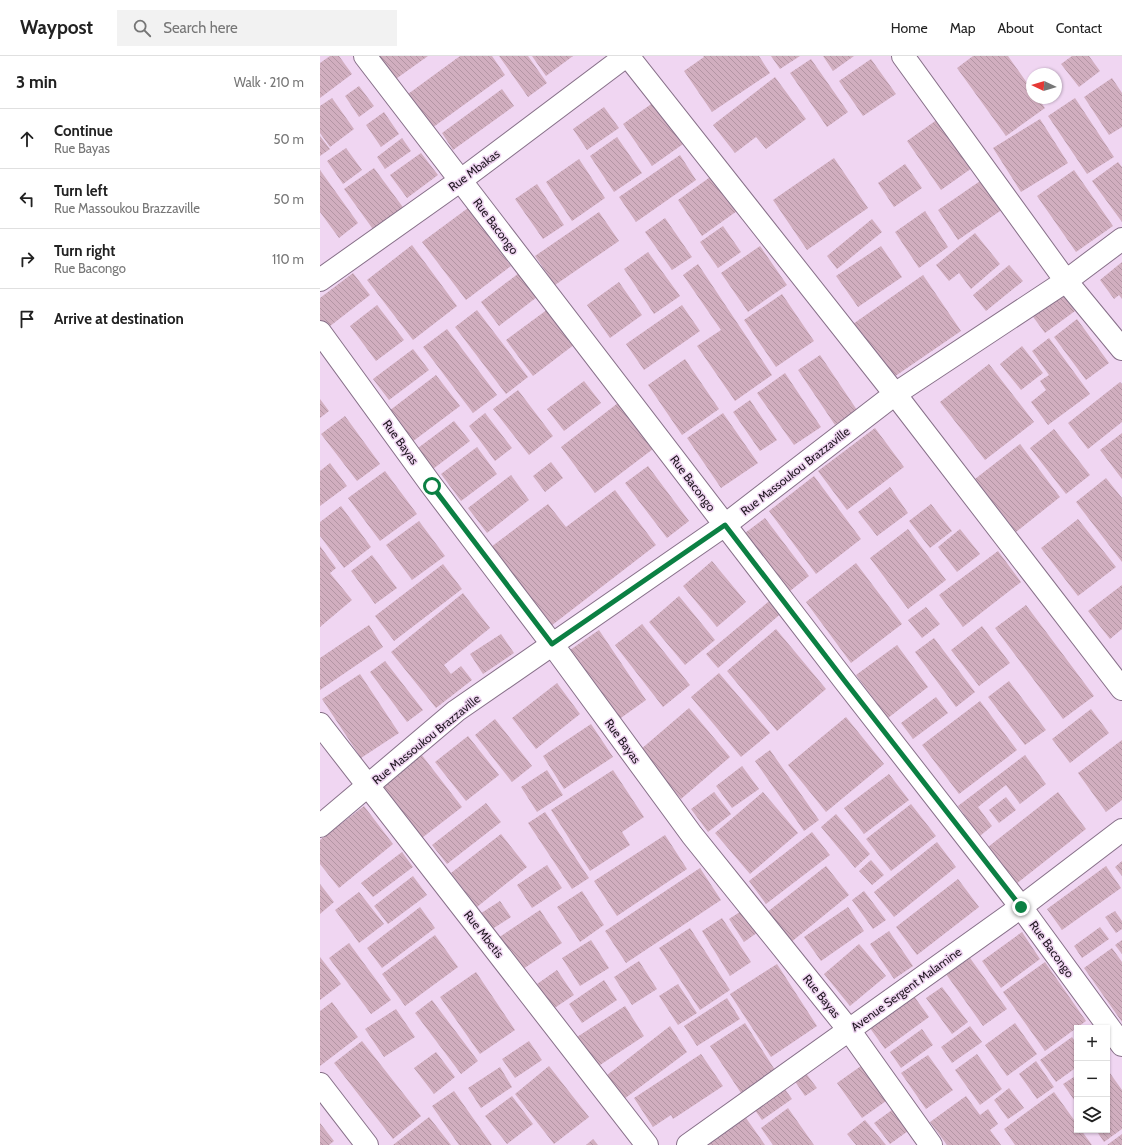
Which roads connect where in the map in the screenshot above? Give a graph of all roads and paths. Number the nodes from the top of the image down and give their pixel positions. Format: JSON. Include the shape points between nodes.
{"nodes":[{"id":1,"x":365,"y":56,"type":"edge"},
{"id":2,"x":627,"y":56,"type":"edge"},
{"id":3,"x":903,"y":56,"type":"edge"},
{"id":4,"x":461,"y":180,"type":"junction"},
{"id":5,"x":1122,"y":239,"type":"edge"},
{"id":6,"x":320,"y":280,"type":"edge"},
{"id":7,"x":1066,"y":281,"type":"junction"},
{"id":8,"x":320,"y":332,"type":"edge"},
{"id":9,"x":1122,"y":349,"type":"edge"},
{"id":10,"x":895,"y":394,"type":"junction"},
{"id":11,"x":725,"y":525,"type":"junction"},
{"id":12,"x":552,"y":644,"type":"junction"},
{"id":13,"x":1122,"y":689,"type":"edge"},
{"id":14,"x":320,"y":724,"type":"edge"},
{"id":15,"x":369,"y":786,"type":"junction"},
{"id":16,"x":320,"y":826,"type":"edge"},
{"id":17,"x":1122,"y":830,"type":"edge"},
{"id":18,"x":1021,"y":907,"type":"junction"},
{"id":19,"x":849,"y":1030,"type":"junction"},
{"id":20,"x":1122,"y":1045,"type":"edge"},
{"id":21,"x":320,"y":1084,"type":"edge"},
{"id":22,"x":367,"y":1145,"type":"edge"},
{"id":23,"x":647,"y":1145,"type":"edge"},
{"id":24,"x":688,"y":1145,"type":"edge"},
{"id":25,"x":931,"y":1145,"type":"edge"}],
"edges":[{"from":1,"to":4,"type":"street","name":"Rue Bacongo"},
{"from":2,"to":4,"type":"street","name":"Rue Mbakas"},
{"from":2,"to":10,"type":"street"},
{"from":3,"to":7,"type":"street"},
{"from":4,"to":6,"type":"street","name":"Rue Mbakas"},
{"from":4,"to":11,"type":"street","name":"Rue Bacongo"},
{"from":5,"to":7,"type":"street","name":"Rue Massoukou Brazzaville"},
{"from":7,"to":9,"type":"street"},
{"from":7,"to":10,"type":"street","name":"Rue Massoukou Brazzaville"},
{"from":8,"to":12,"type":"street","name":"Rue Bayas","via":[[432,486]]},
{"from":10,"to":11,"type":"street","name":"Rue Massoukou Brazzaville"},
{"from":10,"to":13,"type":"street"},
{"from":11,"to":12,"type":"street","name":"Rue Massoukou Brazzaville"},
{"from":11,"to":18,"type":"street","name":"Rue Bacongo"},
{"from":12,"to":15,"type":"street","name":"Rue Massoukou Brazzaville","via":[[456,711]]},
{"from":12,"to":19,"type":"street","name":"Rue Bayas","via":[[692,835]]},
{"from":14,"to":15,"type":"street","name":"Rue Mbetis"},
{"from":15,"to":16,"type":"street","name":"Rue Massoukou Brazzaville"},
{"from":15,"to":23,"type":"street","name":"Rue Mbetis"},
{"from":17,"to":18,"type":"street","name":"Avenue Sergent Malamine"},
{"from":18,"to":19,"type":"street","name":"Avenue Sergent Malamine"},
{"from":18,"to":20,"type":"street","name":"Rue Bacongo"},
{"from":19,"to":24,"type":"street","name":"Avenue Sergent Malamine"},
{"from":19,"to":25,"type":"street","name":"Rue Bayas"},
{"from":21,"to":22,"type":"street"}]}
